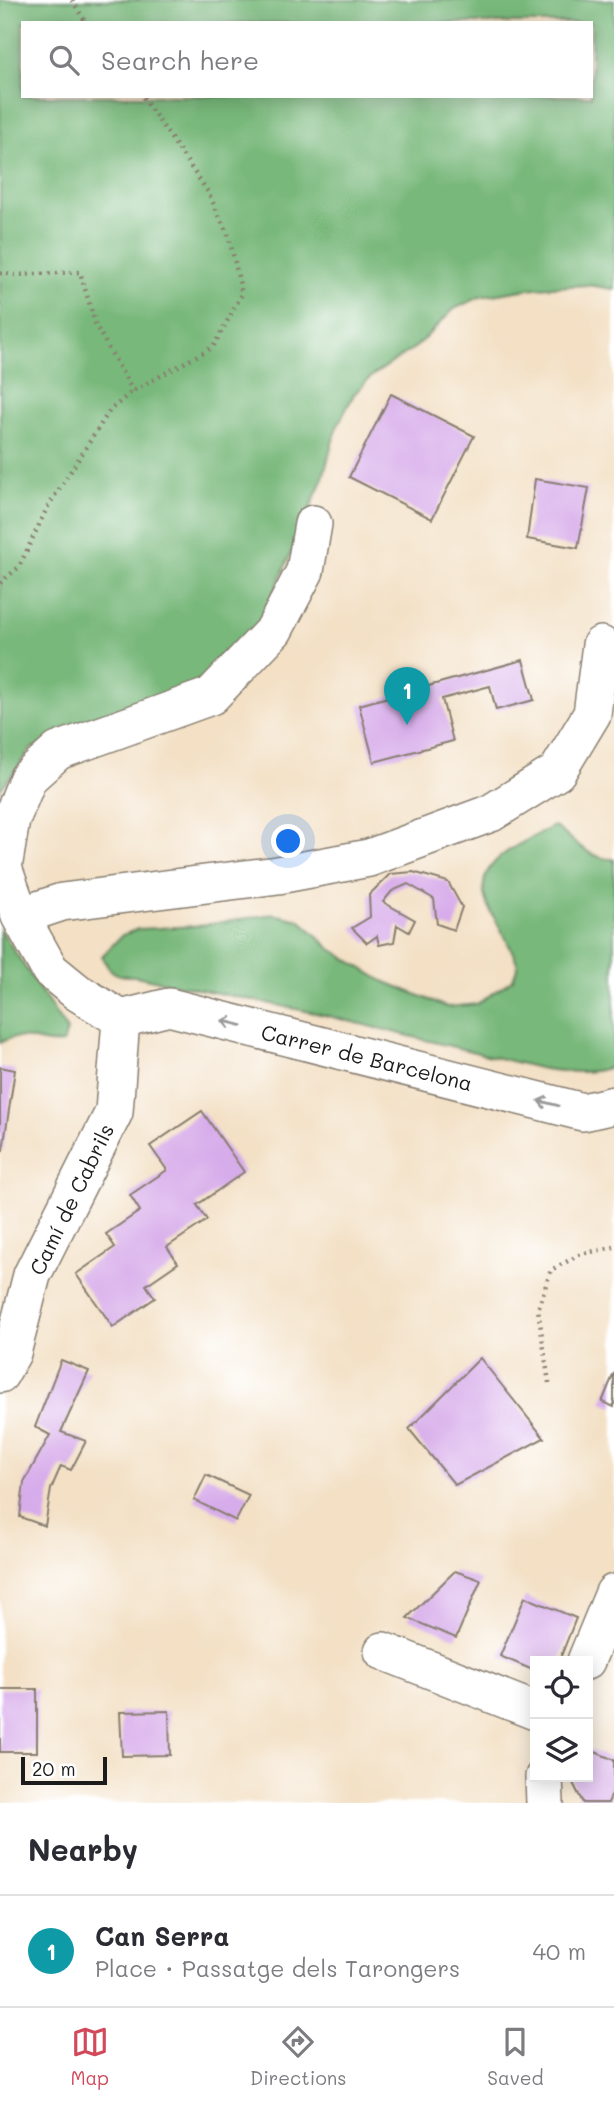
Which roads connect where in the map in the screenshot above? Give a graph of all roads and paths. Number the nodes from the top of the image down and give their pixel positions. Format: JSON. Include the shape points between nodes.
{"nodes":[{"id":1,"x":72,"y":0,"type":"edge"},
{"id":2,"x":85,"y":21,"type":"edge"},
{"id":3,"x":143,"y":98,"type":"edge"},
{"id":4,"x":0,"y":273,"type":"edge"},
{"id":5,"x":133,"y":391,"type":"junction"},
{"id":6,"x":313,"y":524,"type":"dead end"},
{"id":7,"x":0,"y":583,"type":"edge"},
{"id":8,"x":601,"y":645,"type":"dead end"},
{"id":9,"x":20,"y":916,"type":"junction"},
{"id":10,"x":121,"y":1019,"type":"junction"},
{"id":11,"x":614,"y":1105,"type":"edge"},
{"id":12,"x":614,"y":1247,"type":"edge"},
{"id":13,"x":0,"y":1374,"type":"edge"},
{"id":14,"x":549,"y":1383,"type":"dead end"},
{"id":15,"x":614,"y":1593,"type":"edge"},
{"id":16,"x":383,"y":1651,"type":"dead end"},
{"id":17,"x":588,"y":1656,"type":"edge"},
{"id":18,"x":530,"y":1709,"type":"edge"},
{"id":19,"x":544,"y":1782,"type":"edge"},
{"id":20,"x":545,"y":1803,"type":"edge"}],
"edges":[{"from":1,"to":2,"type":"path"},
{"from":3,"to":5,"type":"path","via":[[208,192],[229,237],[242,294],[213,347]]},
{"from":4,"to":5,"type":"path","via":[[80,272],[96,326]]},
{"from":5,"to":7,"type":"path","via":[[110,410],[47,508],[19,567]]},
{"from":6,"to":9,"type":"street","via":[[305,571],[274,630],[211,696],[58,751],[28,778],[11,820],[3,869]]},
{"from":8,"to":9,"type":"street","via":[[592,714],[557,772],[491,813],[369,858],[278,875],[62,902]]},
{"from":9,"to":10,"type":"street","via":[[50,970]]},
{"from":11,"to":10,"type":"street","name":"Carrer de Barcelona","one_way":true,"via":[[583,1112],[169,1007]]},
{"from":10,"to":13,"type":"street","name":"Camí de Cabrils","via":[[114,1112],[32,1275],[12,1353]]},
{"from":12,"to":14,"type":"path","via":[[581,1254],[551,1270],[538,1309]]},
{"from":15,"to":17,"type":"street"},
{"from":16,"to":18,"type":"street"},
{"from":19,"to":20,"type":"street"}]}
